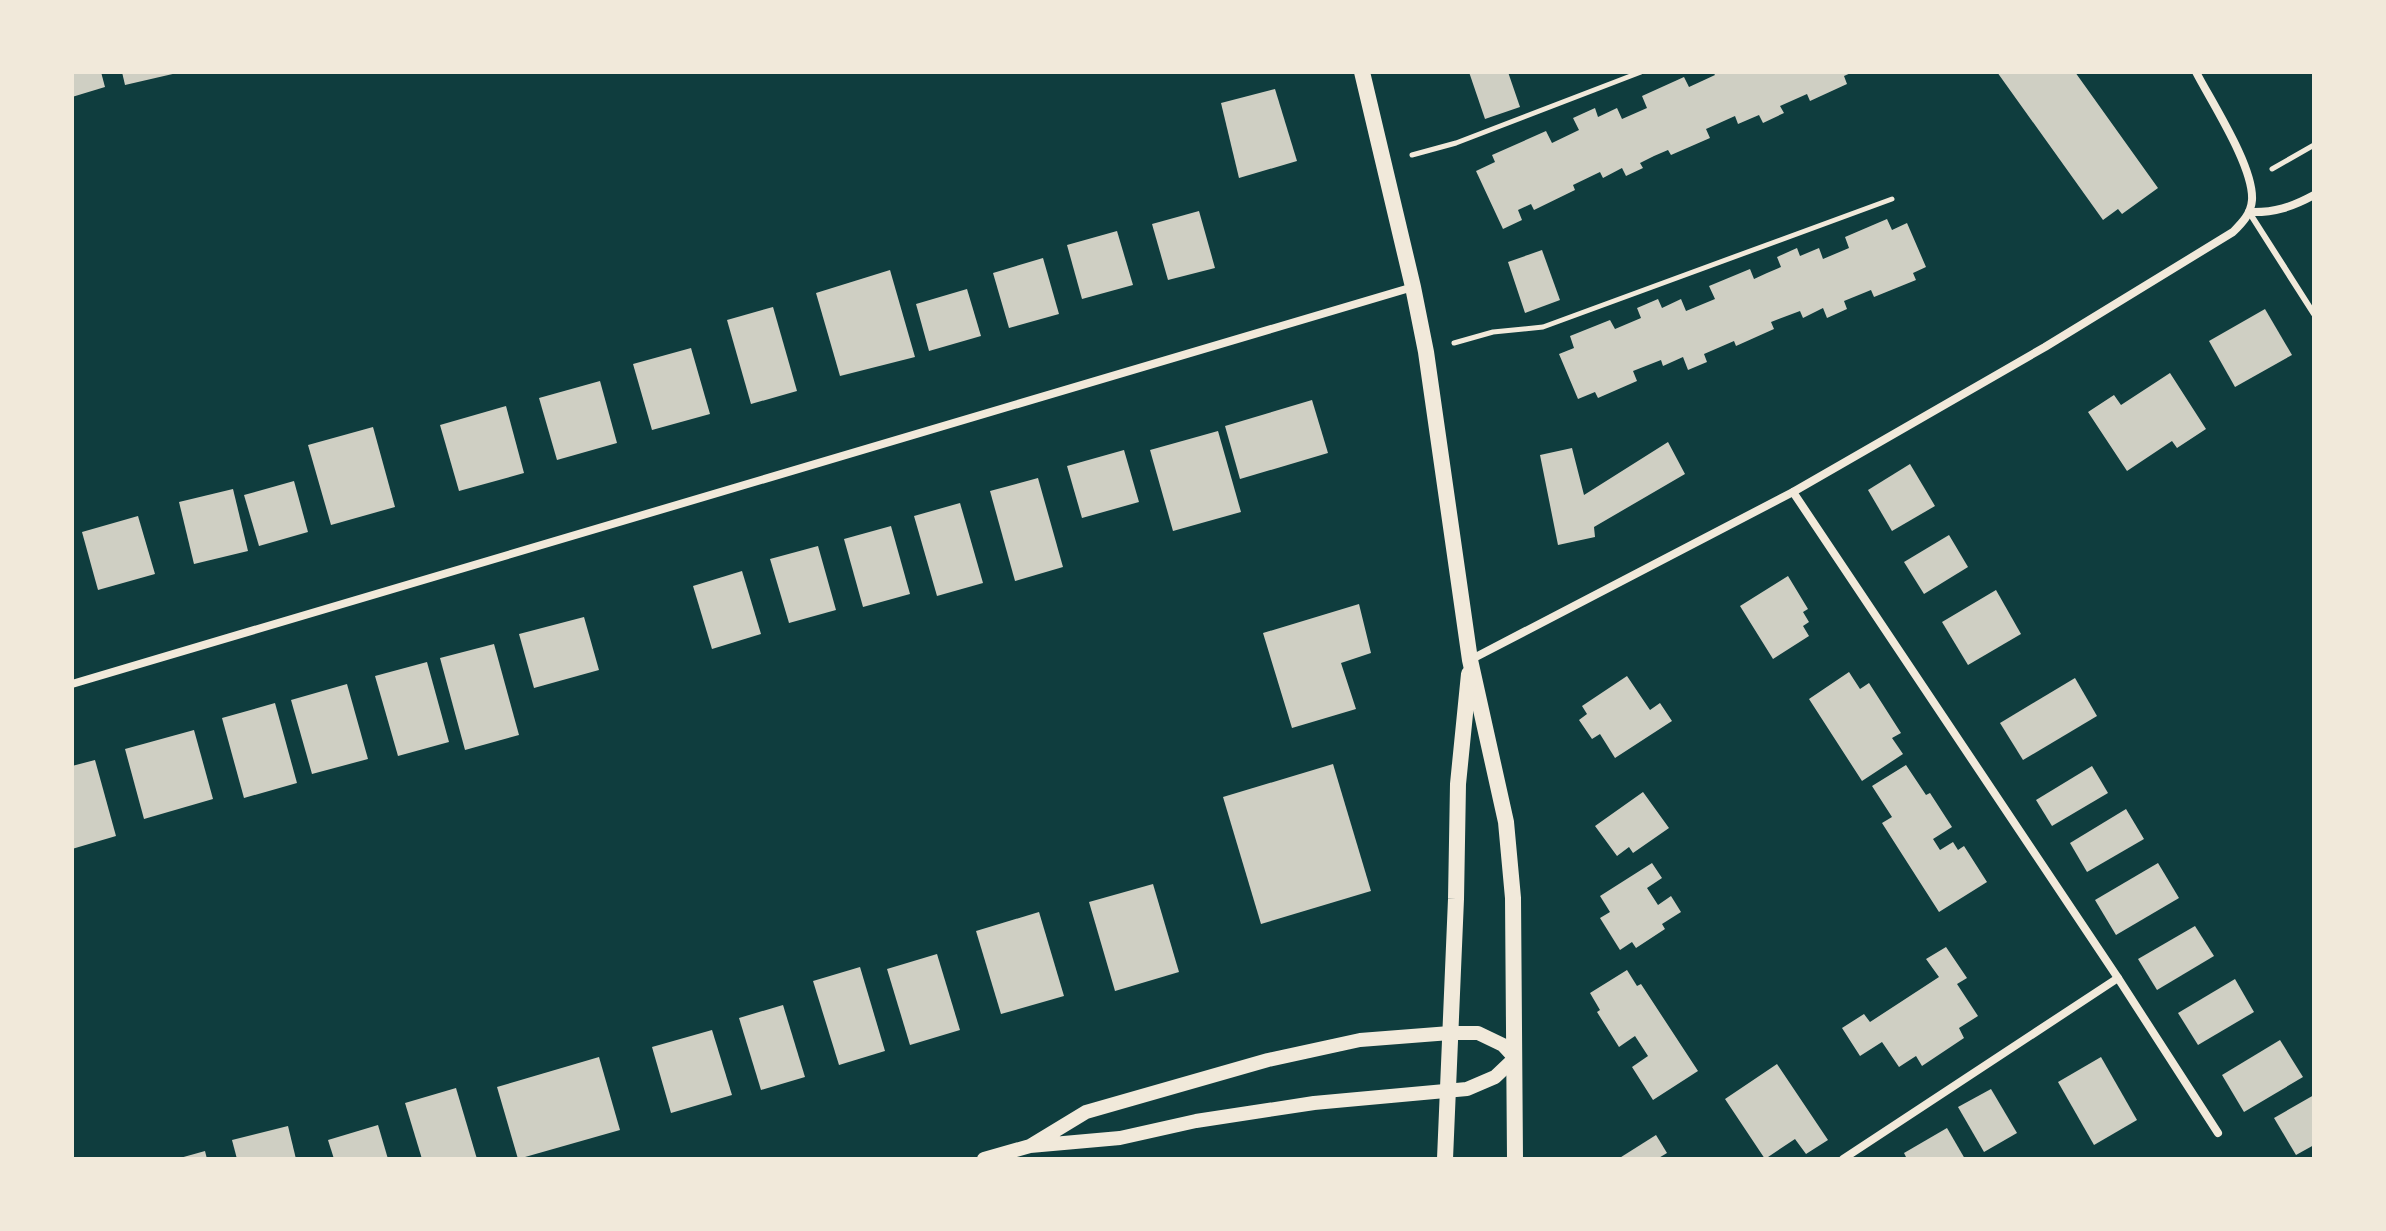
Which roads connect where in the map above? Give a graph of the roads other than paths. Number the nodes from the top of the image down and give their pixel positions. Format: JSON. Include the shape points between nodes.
{"nodes":[{"id":1,"x":1362,"y":72,"type":"edge"},
{"id":2,"x":2196,"y":72,"type":"edge"},
{"id":3,"x":2314,"y":195,"type":"edge"},
{"id":4,"x":2249,"y":212,"type":"junction"},
{"id":5,"x":1413,"y":287,"type":"junction"},
{"id":6,"x":2314,"y":314,"type":"edge"},
{"id":7,"x":1793,"y":492,"type":"junction"},
{"id":8,"x":1470,"y":660,"type":"junction"},
{"id":9,"x":72,"y":684,"type":"edge"},
{"id":10,"x":2118,"y":978,"type":"junction"},
{"id":11,"x":1450,"y":1033,"type":"junction"},
{"id":12,"x":1515,"y":1058,"type":"junction"},
{"id":13,"x":1447,"y":1090,"type":"junction"},
{"id":14,"x":2218,"y":1133,"type":"dead end"},
{"id":15,"x":1030,"y":1146,"type":"junction"},
{"id":16,"x":984,"y":1159,"type":"edge"},
{"id":17,"x":1445,"y":1159,"type":"edge"},
{"id":18,"x":1515,"y":1159,"type":"edge"},
{"id":19,"x":1843,"y":1159,"type":"edge"}],
"edges":[{"from":1,"to":5,"type":"main road"},
{"from":2,"to":4,"type":"street","via":[[2250,181]]},
{"from":3,"to":4,"type":"street","via":[[2268,213]]},
{"from":4,"to":6,"type":"lane"},
{"from":4,"to":7,"type":"street","via":[[2233,232]]},
{"from":5,"to":8,"type":"main road"},
{"from":5,"to":9,"type":"street"},
{"from":7,"to":8,"type":"street"},
{"from":7,"to":10,"type":"street"},
{"from":8,"to":11,"type":"main road","via":[[1458,784]]},
{"from":8,"to":12,"type":"main road","via":[[1506,822],[1513,898]]},
{"from":10,"to":14,"type":"street"},
{"from":10,"to":19,"type":"street"},
{"from":11,"to":12,"type":"street","via":[[1488,1036]]},
{"from":11,"to":13,"type":"main road"},
{"from":11,"to":15,"type":"street","via":[[1360,1040],[1268,1060],[1086,1112]]},
{"from":12,"to":13,"type":"street","via":[[1485,1083]]},
{"from":12,"to":18,"type":"main road"},
{"from":13,"to":15,"type":"street","via":[[1314,1103],[1120,1138]]},
{"from":13,"to":17,"type":"main road"},
{"from":15,"to":16,"type":"street"}]}
